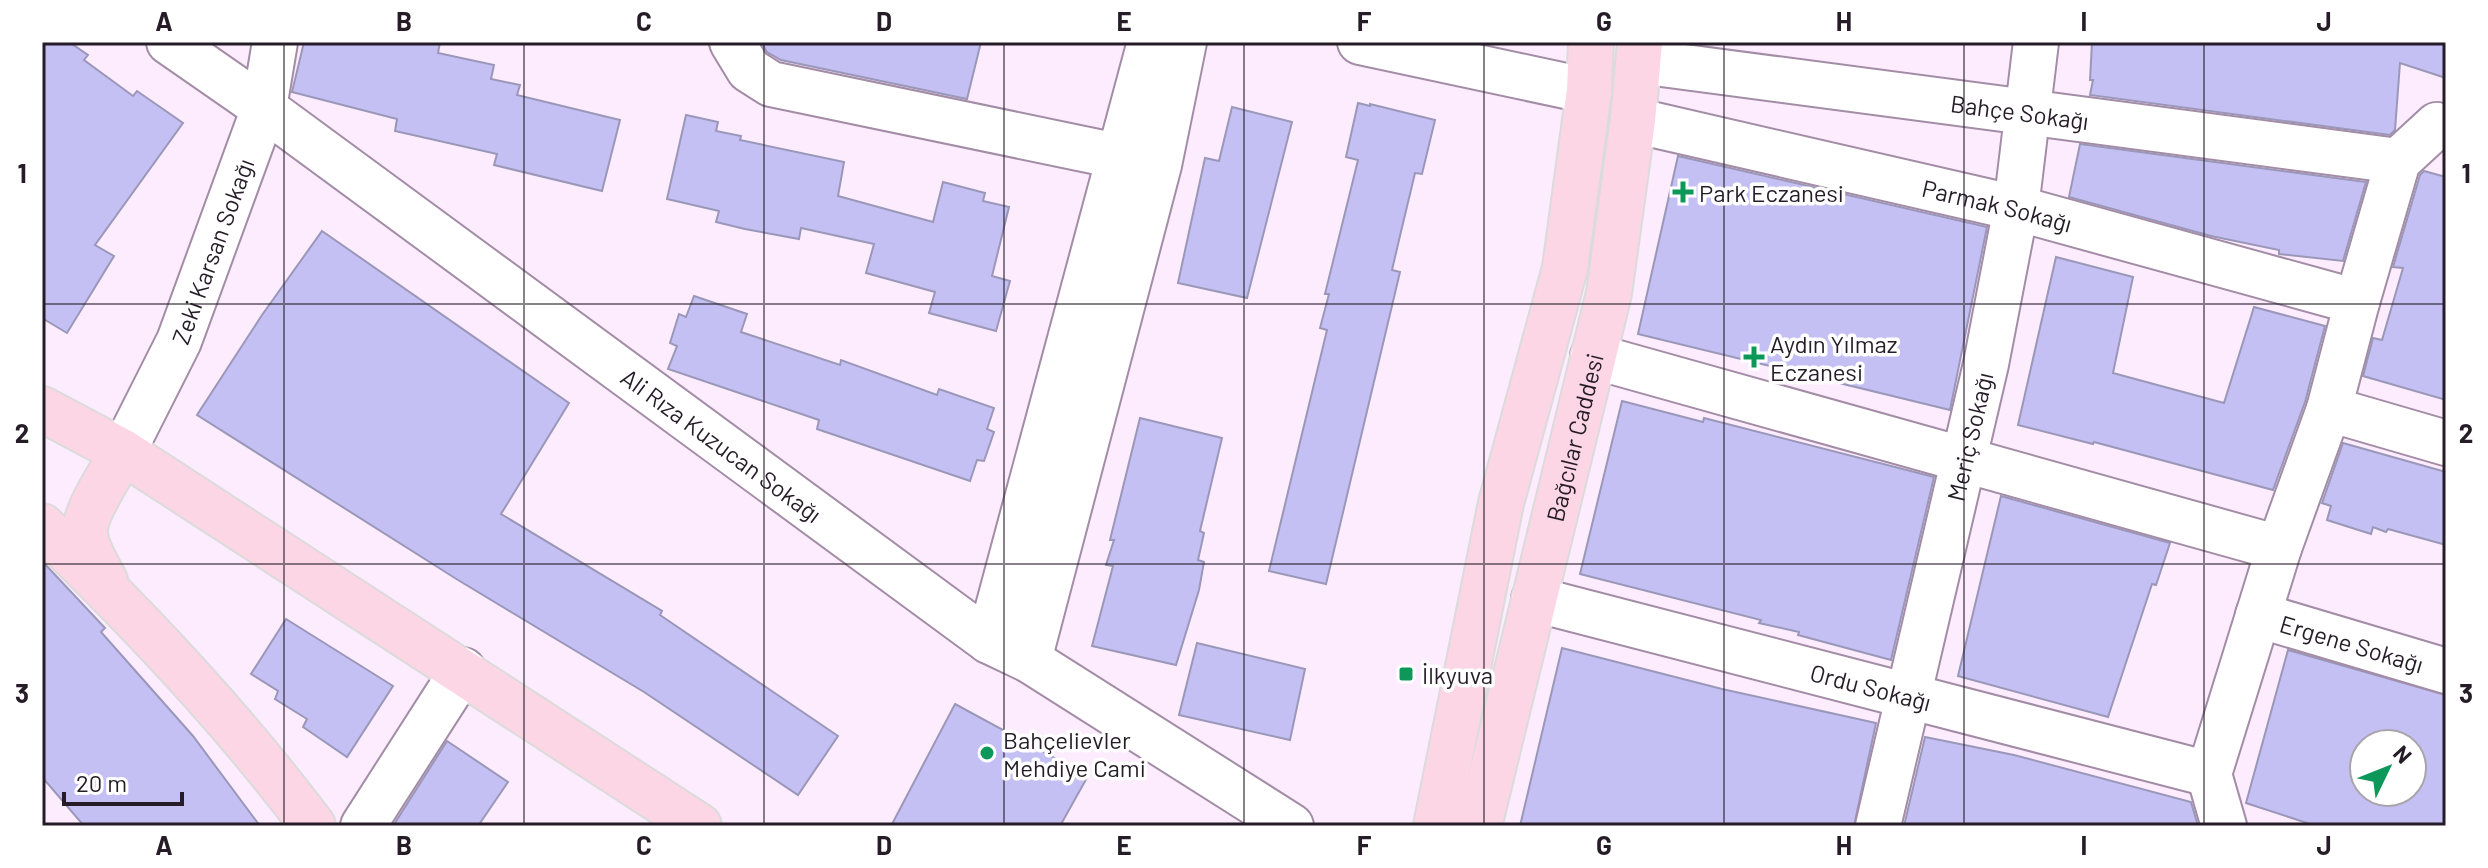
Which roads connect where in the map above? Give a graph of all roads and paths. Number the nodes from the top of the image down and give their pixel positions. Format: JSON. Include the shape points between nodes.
{"nodes":[{"id":1,"x":169,"y":42,"type":"edge"},
{"id":2,"x":275,"y":42,"type":"edge"},
{"id":3,"x":732,"y":42,"type":"edge"},
{"id":4,"x":1150,"y":42,"type":"edge"},
{"id":5,"x":1184,"y":42,"type":"edge"},
{"id":6,"x":1360,"y":42,"type":"edge"},
{"id":7,"x":1591,"y":42,"type":"edge"},
{"id":8,"x":2036,"y":42,"type":"edge"},
{"id":9,"x":1640,"y":52,"type":"edge"},
{"id":10,"x":1589,"y":91,"type":"junction"},
{"id":11,"x":264,"y":108,"type":"junction"},
{"id":12,"x":2029,"y":114,"type":"junction"},
{"id":13,"x":1633,"y":120,"type":"junction"},
{"id":14,"x":2446,"y":128,"type":"edge"},
{"id":15,"x":1138,"y":160,"type":"junction"},
{"id":16,"x":2398,"y":161,"type":"junction"},
{"id":17,"x":2016,"y":208,"type":"junction"},
{"id":18,"x":2357,"y":302,"type":"junction"},
{"id":19,"x":1593,"y":356,"type":"junction"},
{"id":20,"x":42,"y":409,"type":"edge"},
{"id":21,"x":2329,"y":409,"type":"junction"},
{"id":22,"x":2446,"y":443,"type":"edge"},
{"id":23,"x":123,"y":452,"type":"junction"},
{"id":24,"x":1964,"y":460,"type":"junction"},
{"id":25,"x":42,"y":526,"type":"edge"},
{"id":26,"x":2279,"y":548,"type":"junction"},
{"id":27,"x":112,"y":594,"type":"junction"},
{"id":28,"x":1534,"y":599,"type":"junction"},
{"id":29,"x":2258,"y":615,"type":"junction"},
{"id":30,"x":989,"y":641,"type":"junction"},
{"id":31,"x":1029,"y":660,"type":"junction"},
{"id":32,"x":463,"y":670,"type":"junction"},
{"id":33,"x":2446,"y":671,"type":"edge"},
{"id":34,"x":1909,"y":696,"type":"junction"},
{"id":35,"x":2209,"y":774,"type":"junction"},
{"id":36,"x":313,"y":826,"type":"edge"},
{"id":37,"x":363,"y":826,"type":"edge"},
{"id":38,"x":699,"y":826,"type":"edge"},
{"id":39,"x":1291,"y":826,"type":"edge"},
{"id":40,"x":1436,"y":826,"type":"edge"},
{"id":41,"x":1479,"y":826,"type":"edge"},
{"id":42,"x":1878,"y":826,"type":"edge"},
{"id":43,"x":2224,"y":826,"type":"edge"}],
"edges":[{"from":1,"to":11,"type":"street","name":"Ali Rıza Kuzucan Sokağı"},
{"from":2,"to":11,"type":"street","name":"Zeki Karsan Sokağı"},
{"from":3,"to":15,"type":"street","via":[[749,70],[771,84]]},
{"from":4,"to":15,"type":"street"},
{"from":5,"to":15,"type":"street"},
{"from":6,"to":10,"type":"street"},
{"from":7,"to":10,"type":"main road"},
{"from":8,"to":12,"type":"street","name":"Meriç Sokağı"},
{"from":9,"to":12,"type":"street","name":"Bahçe Sokağı"},
{"from":9,"to":13,"type":"main road","name":"Bağcılar Caddesi"},
{"from":10,"to":40,"type":"main road","via":[[1565,268],[1501,503]]},
{"from":11,"to":23,"type":"street","name":"Zeki Karsan Sokağı","via":[[179,341]]},
{"from":11,"to":30,"type":"street","name":"Ali Rıza Kuzucan Sokağı"},
{"from":12,"to":16,"type":"street","name":"Bahçe Sokağı"},
{"from":12,"to":17,"type":"street","name":"Meriç Sokağı"},
{"from":13,"to":17,"type":"street","name":"Parmak Sokağı"},
{"from":13,"to":19,"type":"main road","name":"Bağcılar Caddesi","via":[[1609,293]]},
{"from":14,"to":16,"type":"street","via":[[2437,125]]},
{"from":15,"to":30,"type":"street"},
{"from":15,"to":31,"type":"street"},
{"from":16,"to":18,"type":"street"},
{"from":17,"to":18,"type":"street","name":"Parmak Sokağı"},
{"from":17,"to":24,"type":"street","name":"Meriç Sokağı"},
{"from":18,"to":21,"type":"street"},
{"from":19,"to":24,"type":"street"},
{"from":19,"to":28,"type":"main road","name":"Bağcılar Caddesi"},
{"from":20,"to":23,"type":"main road"},
{"from":21,"to":22,"type":"street"},
{"from":21,"to":26,"type":"street"},
{"from":23,"to":27,"type":"main road","via":[[85,533]]},
{"from":23,"to":32,"type":"main road"},
{"from":24,"to":26,"type":"street"},
{"from":24,"to":34,"type":"street","name":"Meriç Sokağı"},
{"from":25,"to":27,"type":"main road"},
{"from":26,"to":29,"type":"street"},
{"from":27,"to":36,"type":"main road","via":[[261,757]]},
{"from":28,"to":34,"type":"street","name":"Ordu Sokağı"},
{"from":28,"to":41,"type":"main road","name":"Bağcılar Caddesi"},
{"from":29,"to":33,"type":"street","name":"Ergene Sokağı"},
{"from":29,"to":35,"type":"street"},
{"from":30,"to":31,"type":"street","name":"Ali Rıza Kuzucan Sokağı"},
{"from":31,"to":39,"type":"street","name":"Ali Rıza Kuzucan Sokağı"},
{"from":32,"to":37,"type":"street"},
{"from":32,"to":38,"type":"main road"},
{"from":34,"to":35,"type":"street","name":"Ordu Sokağı"},
{"from":34,"to":42,"type":"street","name":"Meriç Sokağı"},
{"from":35,"to":43,"type":"street"}]}
